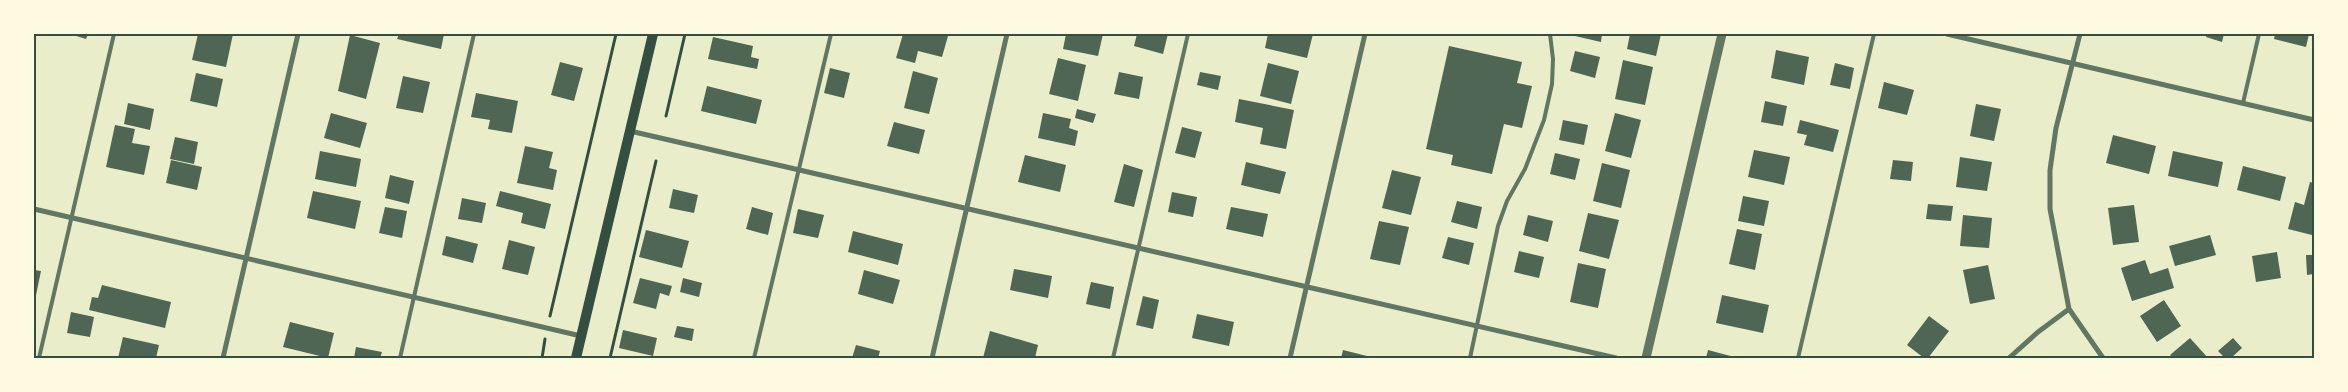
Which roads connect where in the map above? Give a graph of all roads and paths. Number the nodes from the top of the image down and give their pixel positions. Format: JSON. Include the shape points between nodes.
{"nodes":[{"id":1,"x":114,"y":34,"type":"edge"},
{"id":2,"x":298,"y":34,"type":"edge"},
{"id":3,"x":474,"y":34,"type":"edge"},
{"id":4,"x":616,"y":34,"type":"edge"},
{"id":5,"x":653,"y":34,"type":"edge"},
{"id":6,"x":685,"y":34,"type":"edge"},
{"id":7,"x":831,"y":34,"type":"edge"},
{"id":8,"x":1007,"y":34,"type":"edge"},
{"id":9,"x":1188,"y":34,"type":"edge"},
{"id":10,"x":1365,"y":34,"type":"edge"},
{"id":11,"x":1550,"y":34,"type":"edge"},
{"id":12,"x":1722,"y":34,"type":"edge"},
{"id":13,"x":1874,"y":34,"type":"edge"},
{"id":14,"x":1947,"y":34,"type":"edge"},
{"id":15,"x":2080,"y":34,"type":"edge"},
{"id":16,"x":2259,"y":34,"type":"edge"},
{"id":17,"x":2073,"y":63,"type":"junction"},
{"id":18,"x":2243,"y":103,"type":"junction"},
{"id":19,"x":666,"y":116,"type":"dead end"},
{"id":20,"x":2314,"y":120,"type":"edge"},
{"id":21,"x":630,"y":131,"type":"junction"},
{"id":22,"x":656,"y":161,"type":"dead end"},
{"id":23,"x":799,"y":170,"type":"junction"},
{"id":24,"x":966,"y":208,"type":"junction"},
{"id":25,"x":34,"y":209,"type":"edge"},
{"id":26,"x":71,"y":218,"type":"junction"},
{"id":27,"x":1139,"y":248,"type":"junction"},
{"id":28,"x":247,"y":259,"type":"junction"},
{"id":29,"x":1307,"y":287,"type":"junction"},
{"id":30,"x":414,"y":298,"type":"junction"},
{"id":31,"x":2069,"y":309,"type":"junction"},
{"id":32,"x":1477,"y":326,"type":"junction"},
{"id":33,"x":547,"y":328,"type":"junction"},
{"id":34,"x":582,"y":336,"type":"junction"},
{"id":35,"x":39,"y":358,"type":"edge"},
{"id":36,"x":223,"y":358,"type":"edge"},
{"id":37,"x":400,"y":358,"type":"edge"},
{"id":38,"x":542,"y":358,"type":"edge"},
{"id":39,"x":576,"y":358,"type":"edge"},
{"id":40,"x":610,"y":358,"type":"edge"},
{"id":41,"x":754,"y":358,"type":"edge"},
{"id":42,"x":932,"y":358,"type":"edge"},
{"id":43,"x":1113,"y":358,"type":"edge"},
{"id":44,"x":1290,"y":358,"type":"edge"},
{"id":45,"x":1470,"y":358,"type":"edge"},
{"id":46,"x":1616,"y":358,"type":"edge"},
{"id":47,"x":1646,"y":358,"type":"edge"},
{"id":48,"x":1798,"y":358,"type":"edge"},
{"id":49,"x":2009,"y":358,"type":"edge"},
{"id":50,"x":2103,"y":358,"type":"edge"}],
"edges":[{"from":1,"to":26,"type":"lane"},
{"from":2,"to":28,"type":"street"},
{"from":3,"to":30,"type":"lane"},
{"from":4,"to":33,"type":"path"},
{"from":5,"to":21,"type":"main road"},
{"from":6,"to":19,"type":"path"},
{"from":7,"to":23,"type":"lane"},
{"from":8,"to":24,"type":"street"},
{"from":9,"to":27,"type":"lane"},
{"from":10,"to":29,"type":"street"},
{"from":11,"to":32,"type":"lane","via":[[1552,84],[1544,120],[1498,226]]},
{"from":12,"to":47,"type":"street"},
{"from":13,"to":48,"type":"lane"},
{"from":14,"to":17,"type":"street"},
{"from":15,"to":17,"type":"street"},
{"from":16,"to":18,"type":"lane"},
{"from":17,"to":18,"type":"street"},
{"from":17,"to":31,"type":"street","via":[[2056,128],[2050,170],[2050,209]]},
{"from":18,"to":20,"type":"street"},
{"from":21,"to":23,"type":"street"},
{"from":21,"to":34,"type":"main road"},
{"from":22,"to":40,"type":"path"},
{"from":23,"to":24,"type":"street"},
{"from":23,"to":41,"type":"lane"},
{"from":24,"to":27,"type":"street"},
{"from":24,"to":42,"type":"street"},
{"from":25,"to":26,"type":"street"},
{"from":26,"to":28,"type":"street"},
{"from":26,"to":35,"type":"lane"},
{"from":27,"to":29,"type":"street"},
{"from":27,"to":43,"type":"lane"},
{"from":28,"to":30,"type":"street"},
{"from":28,"to":36,"type":"street"},
{"from":29,"to":32,"type":"street"},
{"from":29,"to":44,"type":"street"},
{"from":30,"to":33,"type":"street"},
{"from":30,"to":37,"type":"lane"},
{"from":31,"to":49,"type":"street"},
{"from":31,"to":50,"type":"street"},
{"from":32,"to":45,"type":"lane"},
{"from":32,"to":46,"type":"street"},
{"from":33,"to":34,"type":"street"},
{"from":33,"to":38,"type":"path"},
{"from":34,"to":39,"type":"main road"}]}
